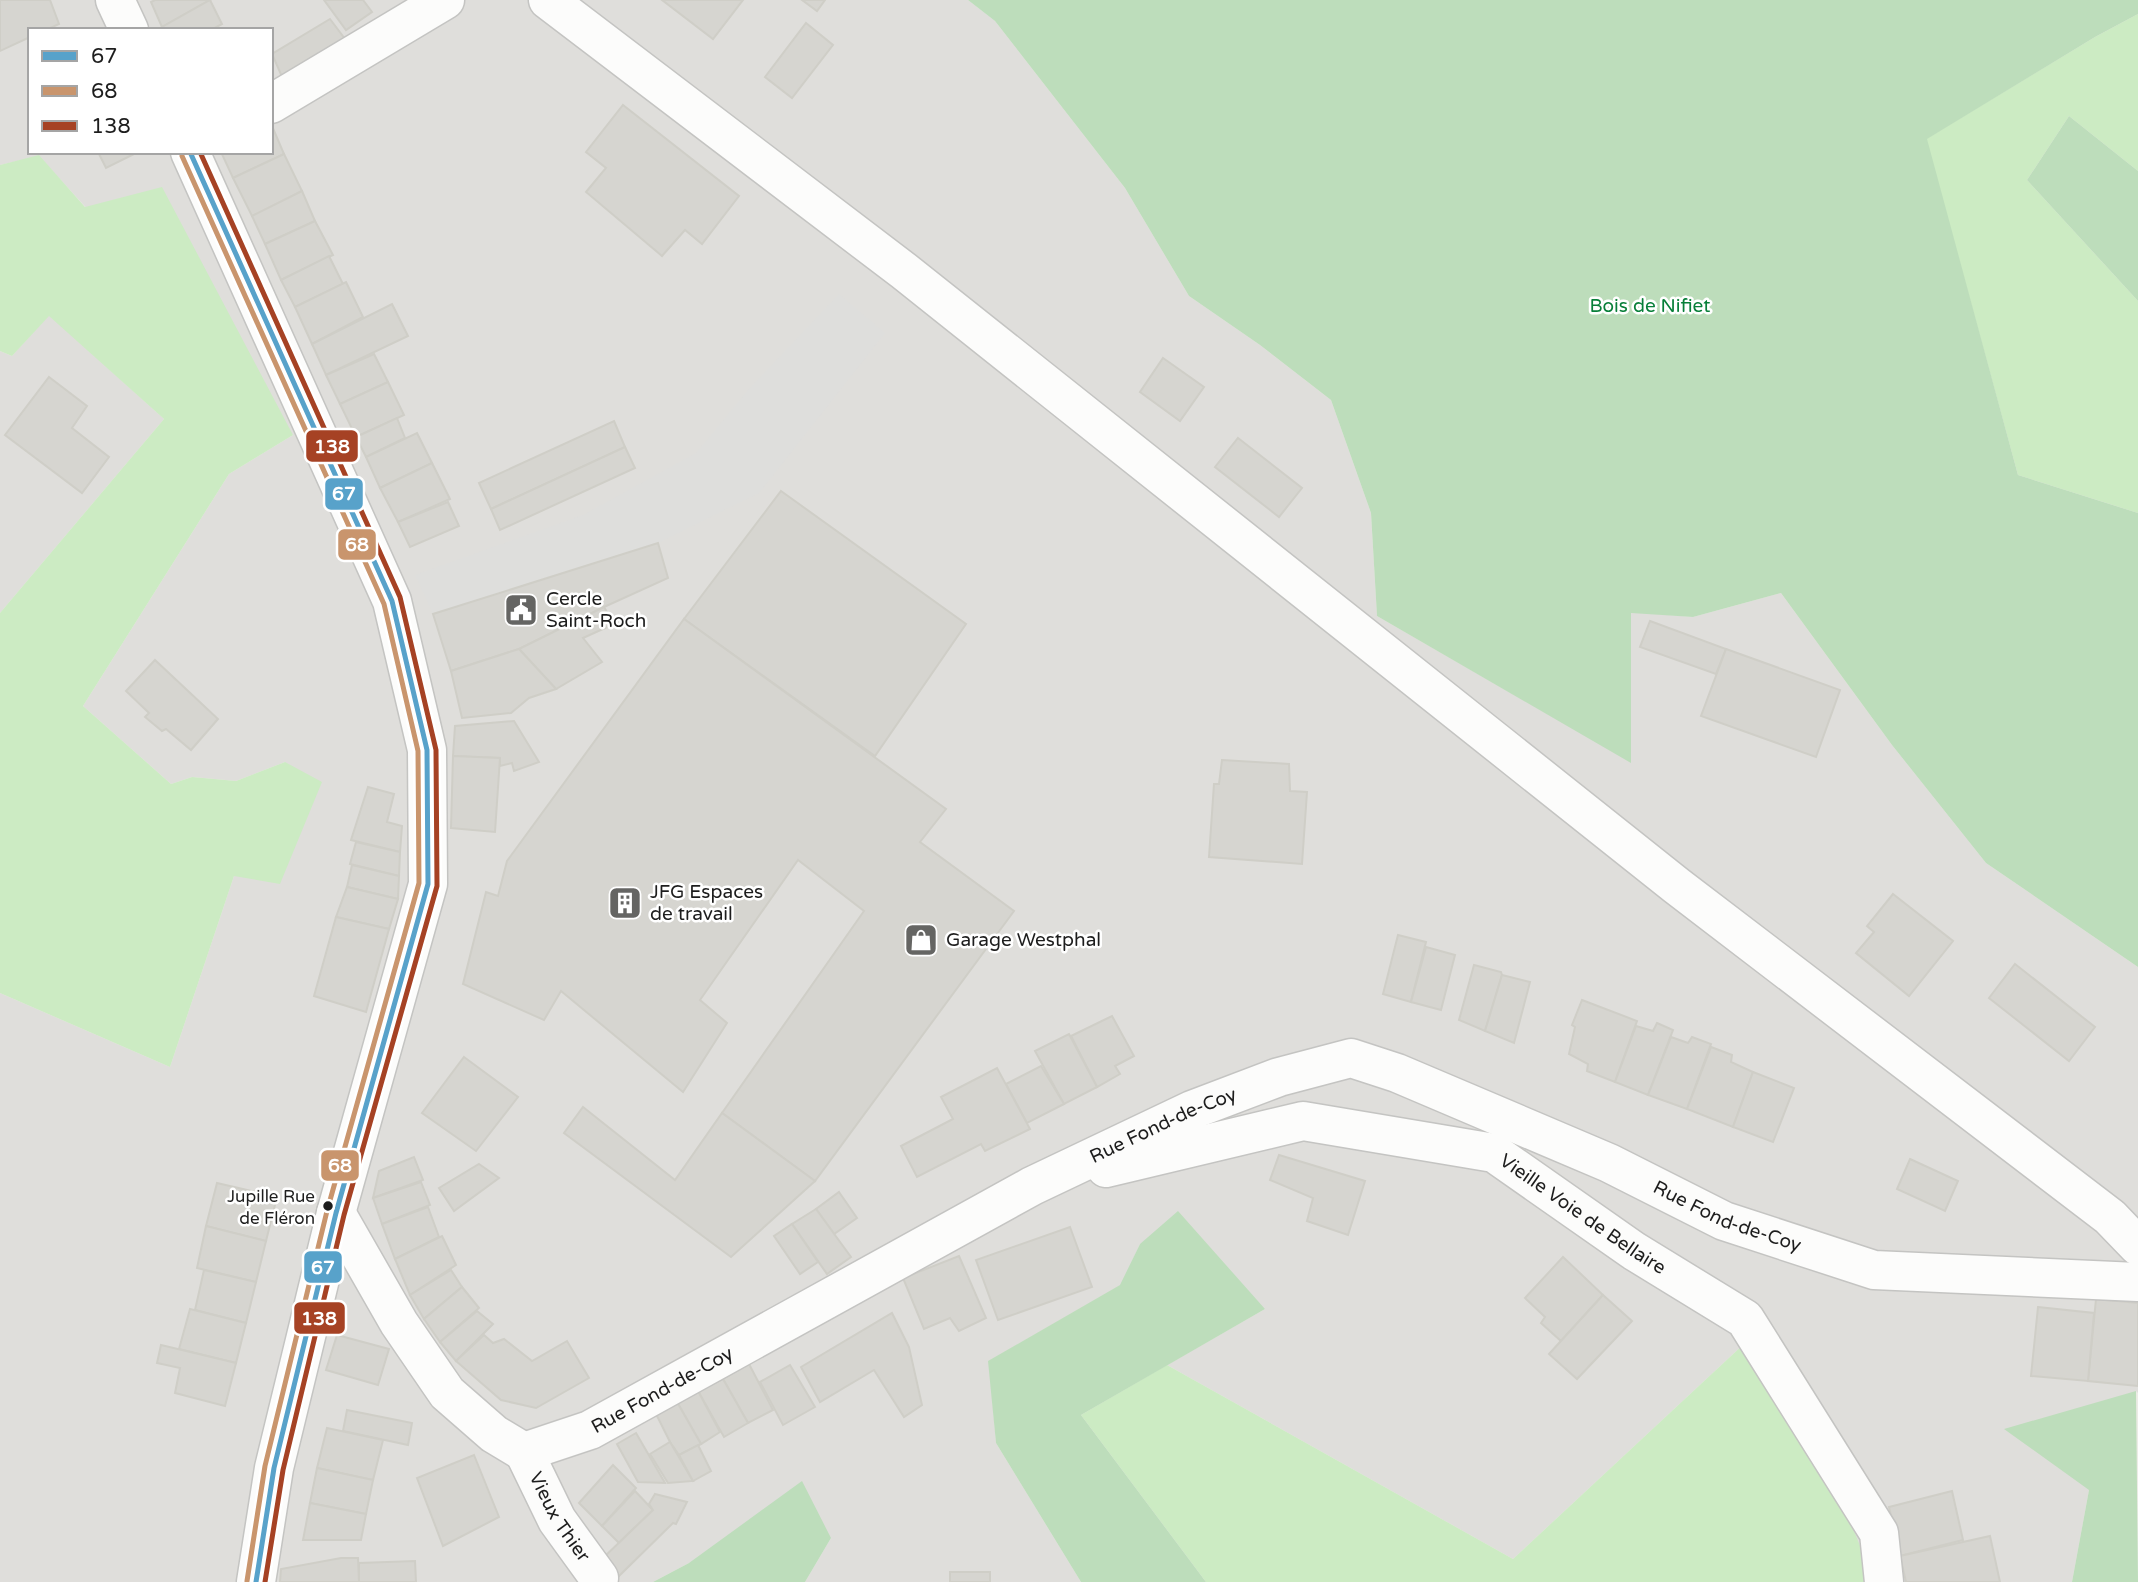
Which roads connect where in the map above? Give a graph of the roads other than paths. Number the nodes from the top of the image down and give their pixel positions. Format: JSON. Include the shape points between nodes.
{"nodes":[{"id":1,"x":115,"y":0,"type":"edge"},
{"id":2,"x":444,"y":0,"type":"edge"},
{"id":3,"x":548,"y":0,"type":"edge"},
{"id":4,"x":129,"y":28,"type":"edge"},
{"id":5,"x":273,"y":103,"type":"edge"},
{"id":6,"x":191,"y":154,"type":"edge"},
{"id":7,"x":1032,"y":1186,"type":"junction"},
{"id":8,"x":336,"y":1213,"type":"junction"},
{"id":9,"x":2138,"y":1246,"type":"edge"},
{"id":10,"x":2138,"y":1282,"type":"edge"},
{"id":11,"x":524,"y":1452,"type":"junction"},
{"id":12,"x":599,"y":1578,"type":"dead end"},
{"id":13,"x":256,"y":1582,"type":"edge"},
{"id":14,"x":1884,"y":1582,"type":"edge"}],
"edges":[{"from":1,"to":4,"type":"street"},
{"from":2,"to":5,"type":"street"},
{"from":3,"to":9,"type":"street","via":[[915,279],[1677,886],[2110,1217]]},
{"from":6,"to":8,"type":"street","via":[[392,601],[427,750],[428,884]]},
{"from":7,"to":10,"type":"street","name":"Rue Fond-de-Coy","via":[[1192,1110],[1279,1077],[1351,1058],[1609,1163],[1724,1221],[1874,1270]]},
{"from":7,"to":11,"type":"street","name":"Rue Fond-de-Coy","via":[[590,1430]]},
{"from":7,"to":14,"type":"street","name":"Vieille Voie de Bellaire","via":[[1303,1121],[1494,1153],[1634,1251],[1745,1319],[1879,1533]]},
{"from":8,"to":11,"type":"street","via":[[399,1322],[447,1393]]},
{"from":8,"to":13,"type":"street","via":[[274,1468]]},
{"from":11,"to":12,"type":"street","name":"Vieux Thier","via":[[557,1520]]}]}
